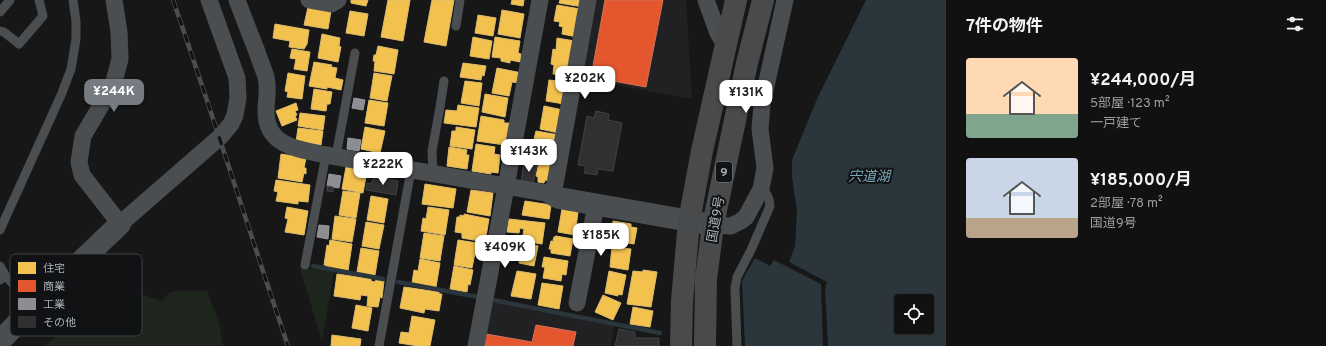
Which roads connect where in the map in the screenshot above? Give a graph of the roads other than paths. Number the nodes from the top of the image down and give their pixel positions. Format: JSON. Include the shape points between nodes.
{"nodes":[{"id":1,"x":10,"y":0,"type":"edge"},
{"id":2,"x":39,"y":0,"type":"edge"},
{"id":3,"x":73,"y":0,"type":"edge"},
{"id":4,"x":114,"y":0,"type":"edge"},
{"id":5,"x":209,"y":0,"type":"edge"},
{"id":6,"x":237,"y":0,"type":"edge"},
{"id":7,"x":309,"y":0,"type":"edge"},
{"id":8,"x":338,"y":0,"type":"edge"},
{"id":9,"x":460,"y":0,"type":"edge"},
{"id":10,"x":540,"y":0,"type":"edge"},
{"id":11,"x":588,"y":0,"type":"edge"},
{"id":12,"x":706,"y":0,"type":"edge"},
{"id":13,"x":736,"y":0,"type":"edge"},
{"id":14,"x":762,"y":0,"type":"edge"},
{"id":15,"x":785,"y":0,"type":"edge"},
{"id":16,"x":0,"y":12,"type":"edge"},
{"id":17,"x":456,"y":26,"type":"dead end"},
{"id":18,"x":0,"y":31,"type":"edge"},
{"id":19,"x":725,"y":45,"type":"junction"},
{"id":20,"x":355,"y":53,"type":"dead end"},
{"id":21,"x":444,"y":81,"type":"dead end"},
{"id":22,"x":331,"y":156,"type":"junction"},
{"id":23,"x":411,"y":170,"type":"junction"},
{"id":24,"x":432,"y":174,"type":"junction"},
{"id":25,"x":506,"y":187,"type":"junction"},
{"id":26,"x":761,"y":189,"type":"junction"},
{"id":27,"x":553,"y":195,"type":"junction"},
{"id":28,"x":596,"y":205,"type":"junction"},
{"id":29,"x":689,"y":221,"type":"junction"},
{"id":30,"x":120,"y":224,"type":"junction"},
{"id":31,"x":713,"y":225,"type":"junction"},
{"id":32,"x":0,"y":230,"type":"edge"},
{"id":33,"x":89,"y":254,"type":"edge"},
{"id":34,"x":305,"y":265,"type":"dead end"},
{"id":35,"x":0,"y":266,"type":"edge"},
{"id":36,"x":3,"y":277,"type":"edge"},
{"id":37,"x":577,"y":303,"type":"dead end"},
{"id":38,"x":10,"y":331,"type":"edge"},
{"id":39,"x":0,"y":341,"type":"edge"},
{"id":40,"x":379,"y":346,"type":"edge"},
{"id":41,"x":476,"y":346,"type":"edge"},
{"id":42,"x":681,"y":346,"type":"edge"},
{"id":43,"x":704,"y":346,"type":"edge"},
{"id":44,"x":737,"y":346,"type":"edge"}],
"edges":[{"from":1,"to":16,"type":"lane"},
{"from":2,"to":18,"type":"lane","via":[[43,16],[19,44]]},
{"from":3,"to":32,"type":"lane","via":[[76,39],[71,69]]},
{"from":4,"to":30,"type":"street","via":[[120,59],[113,85],[83,136],[79,162],[82,176]]},
{"from":5,"to":30,"type":"street","via":[[237,78],[238,98],[235,115],[224,133]]},
{"from":6,"to":22,"type":"street","via":[[265,73],[268,91],[267,120],[272,132],[278,140],[293,148]]},
{"from":7,"to":8,"type":"street","via":[[331,4]]},
{"from":9,"to":17,"type":"lane"},
{"from":10,"to":25,"type":"street"},
{"from":11,"to":27,"type":"street"},
{"from":12,"to":19,"type":"street","via":[[718,34]]},
{"from":13,"to":19,"type":"highway","name":"国道9号","number":"9"},
{"from":14,"to":31,"type":"highway","name":"国道9号","number":"9"},
{"from":15,"to":26,"type":"street","via":[[762,104],[760,128],[765,168]]},
{"from":19,"to":29,"type":"highway","name":"国道9号","number":"9"},
{"from":20,"to":22,"type":"lane"},
{"from":21,"to":24,"type":"lane","via":[[432,150]]},
{"from":22,"to":23,"type":"street"},
{"from":22,"to":34,"type":"lane"},
{"from":23,"to":24,"type":"street"},
{"from":23,"to":40,"type":"lane"},
{"from":24,"to":25,"type":"street"},
{"from":25,"to":27,"type":"street"},
{"from":25,"to":41,"type":"street"},
{"from":26,"to":31,"type":"street","via":[[746,217],[741,221],[731,226]]},
{"from":26,"to":44,"type":"lane","via":[[768,194],[770,206],[736,282]]},
{"from":27,"to":28,"type":"street"},
{"from":28,"to":29,"type":"street"},
{"from":28,"to":37,"type":"street"},
{"from":29,"to":31,"type":"street"},
{"from":29,"to":42,"type":"highway","name":"国道9号","number":"9"},
{"from":30,"to":33,"type":"street"},
{"from":31,"to":43,"type":"highway","name":"国道9号","number":"9","via":[[706,279]]},
{"from":35,"to":36,"type":"lane"},
{"from":38,"to":39,"type":"street"}]}
